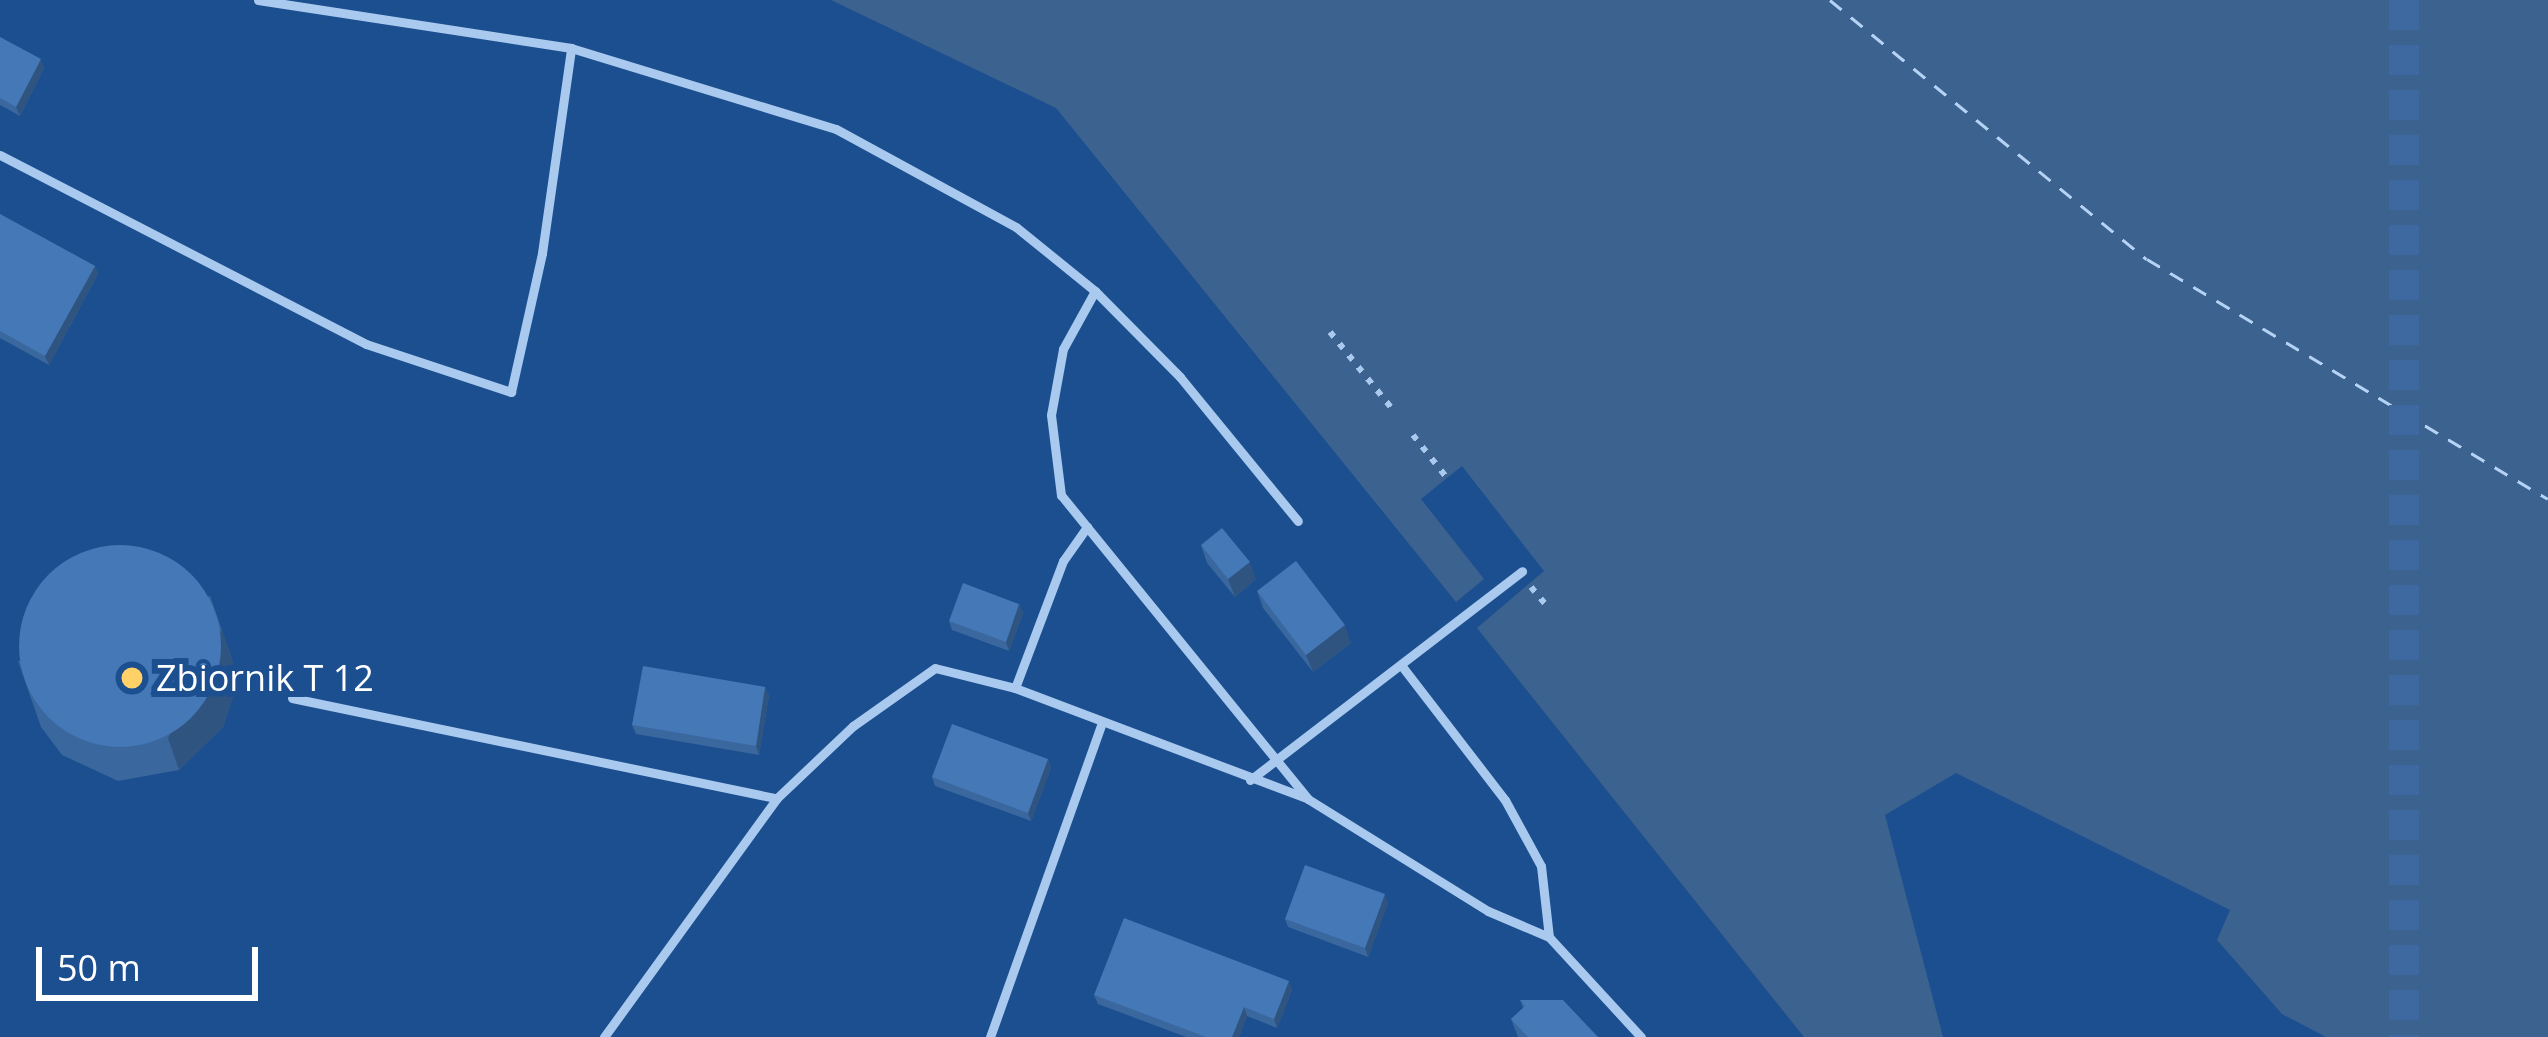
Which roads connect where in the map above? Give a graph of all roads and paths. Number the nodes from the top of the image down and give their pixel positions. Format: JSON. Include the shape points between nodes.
{"nodes":[{"id":1,"x":258,"y":0,"type":"edge"},
{"id":2,"x":571,"y":49,"type":"junction"},
{"id":3,"x":0,"y":155,"type":"edge"},
{"id":4,"x":1095,"y":291,"type":"junction"},
{"id":5,"x":1330,"y":332,"type":"dead end"},
{"id":6,"x":1394,"y":411,"type":"dead end"},
{"id":7,"x":1413,"y":435,"type":"dead end"},
{"id":8,"x":1447,"y":478,"type":"dead end"},
{"id":9,"x":1298,"y":521,"type":"dead end"},
{"id":10,"x":1087,"y":527,"type":"junction"},
{"id":11,"x":1522,"y":571,"type":"dead end"},
{"id":12,"x":1529,"y":584,"type":"dead end"},
{"id":13,"x":1548,"y":607,"type":"dead end"},
{"id":14,"x":1401,"y":665,"type":"junction"},
{"id":15,"x":1016,"y":688,"type":"junction"},
{"id":16,"x":292,"y":698,"type":"dead end"},
{"id":17,"x":1102,"y":722,"type":"junction"},
{"id":18,"x":1278,"y":759,"type":"junction"},
{"id":19,"x":1250,"y":781,"type":"junction"},
{"id":20,"x":777,"y":798,"type":"junction"},
{"id":21,"x":1308,"y":799,"type":"junction"},
{"id":22,"x":1549,"y":937,"type":"junction"},
{"id":23,"x":604,"y":1037,"type":"edge"},
{"id":24,"x":990,"y":1037,"type":"edge"},
{"id":25,"x":1642,"y":1037,"type":"edge"}],
"edges":[{"from":1,"to":2,"type":"lane"},
{"from":2,"to":3,"type":"lane","via":[[542,253],[511,392],[366,344]]},
{"from":2,"to":4,"type":"lane","via":[[836,129],[1016,226]]},
{"from":4,"to":9,"type":"lane","via":[[1180,377]]},
{"from":4,"to":10,"type":"lane","via":[[1063,349],[1052,415],[1061,495]]},
{"from":5,"to":6,"type":"path"},
{"from":7,"to":8,"type":"path"},
{"from":10,"to":15,"type":"lane","via":[[1064,560]]},
{"from":10,"to":18,"type":"lane"},
{"from":11,"to":14,"type":"lane"},
{"from":12,"to":13,"type":"path"},
{"from":14,"to":18,"type":"lane"},
{"from":14,"to":22,"type":"lane","via":[[1505,800],[1540,866]]},
{"from":15,"to":17,"type":"lane"},
{"from":15,"to":20,"type":"lane","via":[[935,668],[853,726]]},
{"from":16,"to":20,"type":"lane"},
{"from":17,"to":19,"type":"lane"},
{"from":17,"to":24,"type":"lane"},
{"from":18,"to":19,"type":"lane"},
{"from":18,"to":21,"type":"lane"},
{"from":19,"to":21,"type":"lane"},
{"from":20,"to":23,"type":"lane"},
{"from":21,"to":22,"type":"lane","via":[[1488,911]]},
{"from":22,"to":25,"type":"lane"}]}
